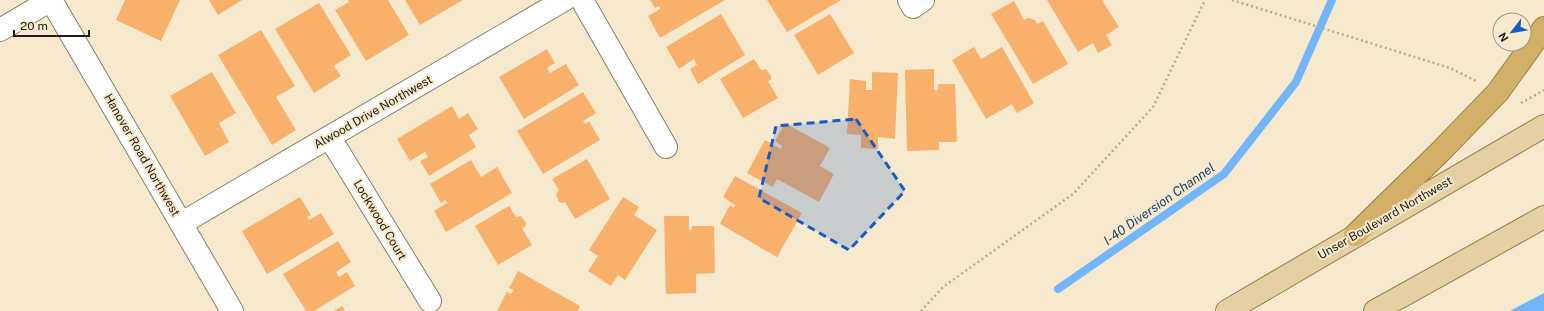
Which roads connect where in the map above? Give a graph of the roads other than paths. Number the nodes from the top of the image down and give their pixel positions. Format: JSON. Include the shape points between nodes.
{"nodes":[{"id":1,"x":51,"y":0,"type":"edge"},
{"id":2,"x":564,"y":0,"type":"edge"},
{"id":3,"x":582,"y":0,"type":"edge"},
{"id":4,"x":909,"y":0,"type":"edge"},
{"id":5,"x":923,"y":0,"type":"edge"},
{"id":6,"x":1544,"y":28,"type":"edge"},
{"id":7,"x":0,"y":30,"type":"edge"},
{"id":8,"x":1544,"y":126,"type":"edge"},
{"id":9,"x":330,"y":138,"type":"junction"},
{"id":10,"x":666,"y":146,"type":"dead end"},
{"id":11,"x":1544,"y":217,"type":"edge"},
{"id":12,"x":182,"y":223,"type":"junction"},
{"id":13,"x":1355,"y":235,"type":"junction"},
{"id":14,"x":430,"y":302,"type":"dead end"},
{"id":15,"x":232,"y":311,"type":"edge"},
{"id":16,"x":1227,"y":311,"type":"edge"},
{"id":17,"x":1375,"y":311,"type":"edge"}],
"edges":[{"from":1,"to":7,"type":"street"},
{"from":1,"to":12,"type":"street","name":"Hanover Road Northwest"},
{"from":2,"to":9,"type":"street","name":"Alwood Drive Northwest"},
{"from":3,"to":10,"type":"street"},
{"from":4,"to":5,"type":"street","via":[[913,7]]},
{"from":6,"to":13,"type":"highway","via":[[1498,92]]},
{"from":8,"to":13,"type":"main road","name":"Unser Boulevard Northwest"},
{"from":9,"to":12,"type":"street","name":"Alwood Drive Northwest"},
{"from":9,"to":14,"type":"street","name":"Lockwood Court"},
{"from":11,"to":17,"type":"main road"},
{"from":12,"to":15,"type":"street","name":"Hanover Road Northwest"},
{"from":13,"to":16,"type":"main road","name":"Unser Boulevard Northwest"}]}
